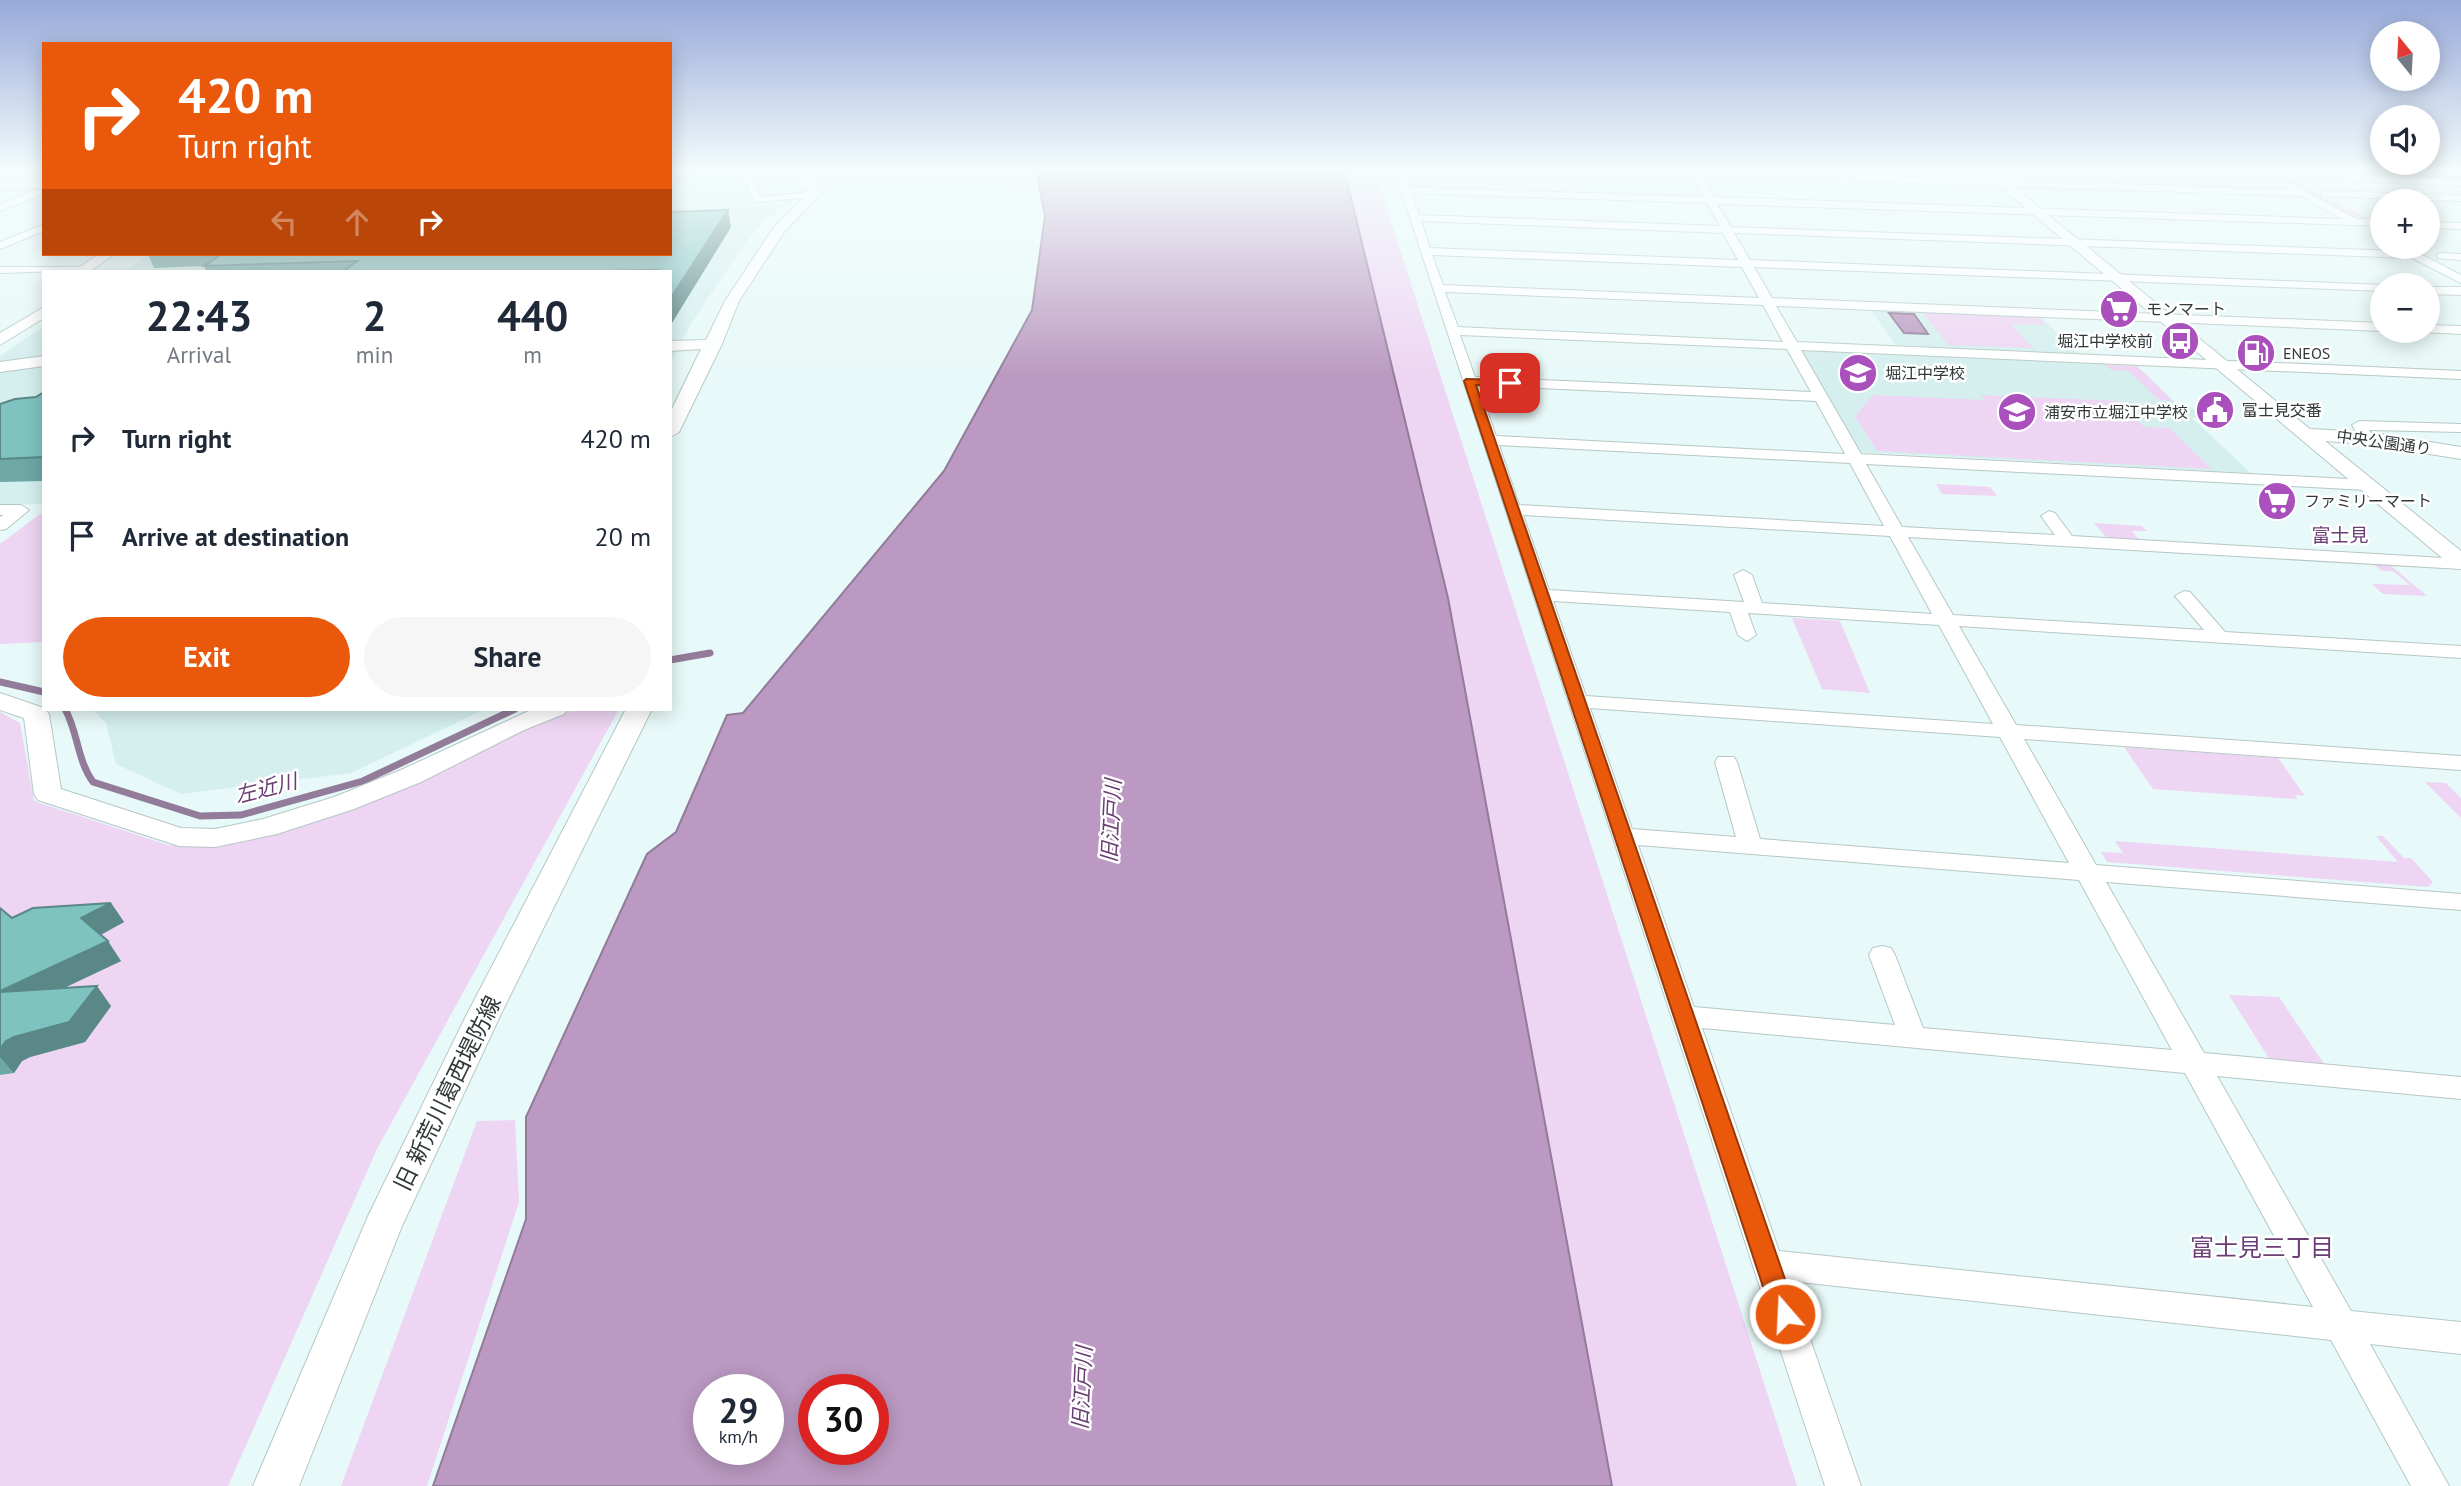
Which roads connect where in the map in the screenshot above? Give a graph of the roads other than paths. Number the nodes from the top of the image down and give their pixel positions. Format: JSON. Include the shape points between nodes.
{"nodes":[{"id":1,"x":18,"y":238,"type":"edge"},
{"id":2,"x":773,"y":238,"type":"edge"},
{"id":3,"x":1421,"y":238,"type":"edge"},
{"id":4,"x":1732,"y":238,"type":"edge"},
{"id":5,"x":1968,"y":238,"type":"edge"},
{"id":6,"x":2069,"y":238,"type":"edge"},
{"id":7,"x":2073,"y":242,"type":"junction"},
{"id":8,"x":0,"y":246,"type":"edge"},
{"id":9,"x":1425,"y":251,"type":"junction"},
{"id":10,"x":2370,"y":253,"type":"edge"},
{"id":11,"x":2441,"y":256,"type":"joint"},
{"id":12,"x":114,"y":257,"type":"edge"},
{"id":13,"x":2461,"y":257,"type":"edge"},
{"id":14,"x":2422,"y":259,"type":"edge"},
{"id":15,"x":1747,"y":263,"type":"junction"},
{"id":16,"x":2461,"y":267,"type":"edge"},
{"id":17,"x":0,"y":270,"type":"edge"},
{"id":18,"x":82,"y":270,"type":"edge"},
{"id":19,"x":2116,"y":278,"type":"junction"},
{"id":20,"x":2461,"y":280,"type":"edge"},
{"id":21,"x":1438,"y":288,"type":"junction"},
{"id":22,"x":2370,"y":288,"type":"edge"},
{"id":23,"x":2440,"y":290,"type":"edge"},
{"id":24,"x":2461,"y":291,"type":"edge"},
{"id":25,"x":1672,"y":294,"type":"junction"},
{"id":26,"x":42,"y":297,"type":"edge"},
{"id":27,"x":1767,"y":302,"type":"junction"},
{"id":28,"x":1686,"y":311,"type":"dead end"},
{"id":29,"x":42,"y":312,"type":"edge"},
{"id":30,"x":2167,"y":318,"type":"junction"},
{"id":31,"x":0,"y":324,"type":"edge"},
{"id":32,"x":2370,"y":326,"type":"edge"},
{"id":33,"x":2440,"y":329,"type":"edge"},
{"id":34,"x":2461,"y":330,"type":"edge"},
{"id":35,"x":1452,"y":331,"type":"junction"},
{"id":36,"x":0,"y":340,"type":"edge"},
{"id":37,"x":714,"y":344,"type":"junction"},
{"id":38,"x":672,"y":346,"type":"edge"},
{"id":39,"x":1794,"y":346,"type":"junction"},
{"id":40,"x":42,"y":362,"type":"edge"},
{"id":41,"x":2222,"y":365,"type":"junction"},
{"id":42,"x":0,"y":367,"type":"edge"},
{"id":43,"x":2461,"y":375,"type":"edge"},
{"id":44,"x":1469,"y":381,"type":"junction"},
{"id":45,"x":1821,"y":397,"type":"junction"},
{"id":46,"x":672,"y":428,"type":"edge"},
{"id":47,"x":2461,"y":428,"type":"edge"},
{"id":48,"x":2307,"y":434,"type":"junction"},
{"id":49,"x":2367,"y":438,"type":"junction"},
{"id":50,"x":1490,"y":440,"type":"junction"},
{"id":51,"x":2461,"y":453,"type":"edge"},
{"id":52,"x":1856,"y":458,"type":"junction"},
{"id":53,"x":2368,"y":485,"type":"junction"},
{"id":54,"x":1511,"y":509,"type":"junction"},
{"id":55,"x":0,"y":510,"type":"edge"},
{"id":56,"x":2049,"y":516,"type":"dead end"},
{"id":57,"x":0,"y":525,"type":"edge"},
{"id":58,"x":1898,"y":532,"type":"junction"},
{"id":59,"x":2067,"y":541,"type":"junction"},
{"id":60,"x":2461,"y":563,"type":"edge"},
{"id":61,"x":1743,"y":575,"type":"dead end"},
{"id":62,"x":1542,"y":595,"type":"junction"},
{"id":63,"x":2184,"y":596,"type":"dead end"},
{"id":64,"x":1746,"y":607,"type":"junction"},
{"id":65,"x":1947,"y":621,"type":"junction"},
{"id":66,"x":1747,"y":635,"type":"dead end"},
{"id":67,"x":2221,"y":639,"type":"junction"},
{"id":68,"x":2461,"y":652,"type":"edge"},
{"id":69,"x":0,"y":701,"type":"edge"},
{"id":70,"x":1577,"y":701,"type":"junction"},
{"id":71,"x":550,"y":711,"type":"edge"},
{"id":72,"x":638,"y":711,"type":"edge"},
{"id":73,"x":2009,"y":732,"type":"junction"},
{"id":74,"x":1726,"y":762,"type":"dead end"},
{"id":75,"x":2461,"y":763,"type":"edge"},
{"id":76,"x":1622,"y":836,"type":"junction"},
{"id":77,"x":1750,"y":846,"type":"junction"},
{"id":78,"x":2089,"y":875,"type":"junction"},
{"id":79,"x":2461,"y":902,"type":"edge"},
{"id":80,"x":1882,"y":955,"type":"dead end"},
{"id":81,"x":1683,"y":1016,"type":"junction"},
{"id":82,"x":1913,"y":1038,"type":"junction"},
{"id":83,"x":2192,"y":1064,"type":"junction"},
{"id":84,"x":2461,"y":1088,"type":"edge"},
{"id":85,"x":1768,"y":1264,"type":"junction"},
{"id":86,"x":2342,"y":1326,"type":"junction"},
{"id":87,"x":2461,"y":1338,"type":"edge"},
{"id":88,"x":276,"y":1486,"type":"edge"},
{"id":89,"x":1843,"y":1486,"type":"edge"},
{"id":90,"x":2431,"y":1486,"type":"edge"}],
"edges":[{"from":1,"to":8,"type":"street"},
{"from":2,"to":37,"type":"street","via":[[732,301]]},
{"from":3,"to":9,"type":"street"},
{"from":4,"to":15,"type":"street"},
{"from":5,"to":7,"type":"street"},
{"from":6,"to":7,"type":"street"},
{"from":7,"to":10,"type":"street"},
{"from":7,"to":19,"type":"street"},
{"from":9,"to":15,"type":"street"},
{"from":9,"to":21,"type":"street"},
{"from":11,"to":13,"type":"street"},
{"from":11,"to":16,"type":"street"},
{"from":12,"to":18,"type":"street"},
{"from":14,"to":20,"type":"street"},
{"from":15,"to":19,"type":"street"},
{"from":15,"to":27,"type":"street"},
{"from":17,"to":18,"type":"street"},
{"from":19,"to":22,"type":"street"},
{"from":19,"to":30,"type":"street"},
{"from":21,"to":25,"type":"street"},
{"from":21,"to":35,"type":"street"},
{"from":23,"to":24,"type":"street"},
{"from":25,"to":27,"type":"street"},
{"from":25,"to":28,"type":"street"},
{"from":26,"to":31,"type":"street"},
{"from":27,"to":30,"type":"street"},
{"from":27,"to":39,"type":"street"},
{"from":29,"to":36,"type":"street"},
{"from":30,"to":32,"type":"street"},
{"from":30,"to":41,"type":"street"},
{"from":33,"to":34,"type":"street"},
{"from":35,"to":39,"type":"street"},
{"from":35,"to":44,"type":"street"},
{"from":37,"to":38,"type":"street"},
{"from":37,"to":46,"type":"street"},
{"from":39,"to":41,"type":"street"},
{"from":39,"to":45,"type":"street"},
{"from":40,"to":42,"type":"street"},
{"from":41,"to":43,"type":"street"},
{"from":41,"to":48,"type":"street"},
{"from":44,"to":45,"type":"street"},
{"from":44,"to":50,"type":"street"},
{"from":45,"to":52,"type":"street"},
{"from":47,"to":49,"type":"street","via":[[2359,425]]},
{"from":48,"to":49,"type":"street","name":"中央公園通り"},
{"from":48,"to":53,"type":"street"},
{"from":49,"to":51,"type":"street","name":"中央公園通り"},
{"from":50,"to":52,"type":"street"},
{"from":50,"to":54,"type":"street"},
{"from":52,"to":53,"type":"street"},
{"from":52,"to":58,"type":"street"},
{"from":53,"to":60,"type":"street"},
{"from":54,"to":58,"type":"street"},
{"from":54,"to":62,"type":"street"},
{"from":55,"to":57,"type":"street","via":[[21,510]]},
{"from":56,"to":59,"type":"street"},
{"from":58,"to":59,"type":"street"},
{"from":58,"to":65,"type":"street"},
{"from":59,"to":60,"type":"street"},
{"from":61,"to":64,"type":"street"},
{"from":62,"to":64,"type":"street"},
{"from":62,"to":70,"type":"street"},
{"from":63,"to":67,"type":"street"},
{"from":64,"to":65,"type":"street"},
{"from":64,"to":66,"type":"street"},
{"from":65,"to":67,"type":"street"},
{"from":65,"to":73,"type":"street"},
{"from":67,"to":68,"type":"street"},
{"from":69,"to":71,"type":"street","via":[[36,714],[48,794],[179,837],[215,838],[344,803]]},
{"from":70,"to":73,"type":"street"},
{"from":70,"to":76,"type":"street"},
{"from":72,"to":88,"type":"street","name":"旧 新荒川葛西堤防線","via":[[483,1016],[383,1226]]},
{"from":73,"to":75,"type":"street"},
{"from":73,"to":78,"type":"street"},
{"from":74,"to":77,"type":"street"},
{"from":76,"to":77,"type":"street"},
{"from":76,"to":81,"type":"street"},
{"from":77,"to":78,"type":"street"},
{"from":78,"to":79,"type":"street"},
{"from":78,"to":83,"type":"street"},
{"from":80,"to":82,"type":"street"},
{"from":81,"to":82,"type":"street"},
{"from":81,"to":85,"type":"street"},
{"from":82,"to":83,"type":"street"},
{"from":83,"to":84,"type":"street"},
{"from":83,"to":86,"type":"street"},
{"from":85,"to":86,"type":"street"},
{"from":85,"to":89,"type":"street"},
{"from":86,"to":87,"type":"street"},
{"from":86,"to":90,"type":"street"}]}
